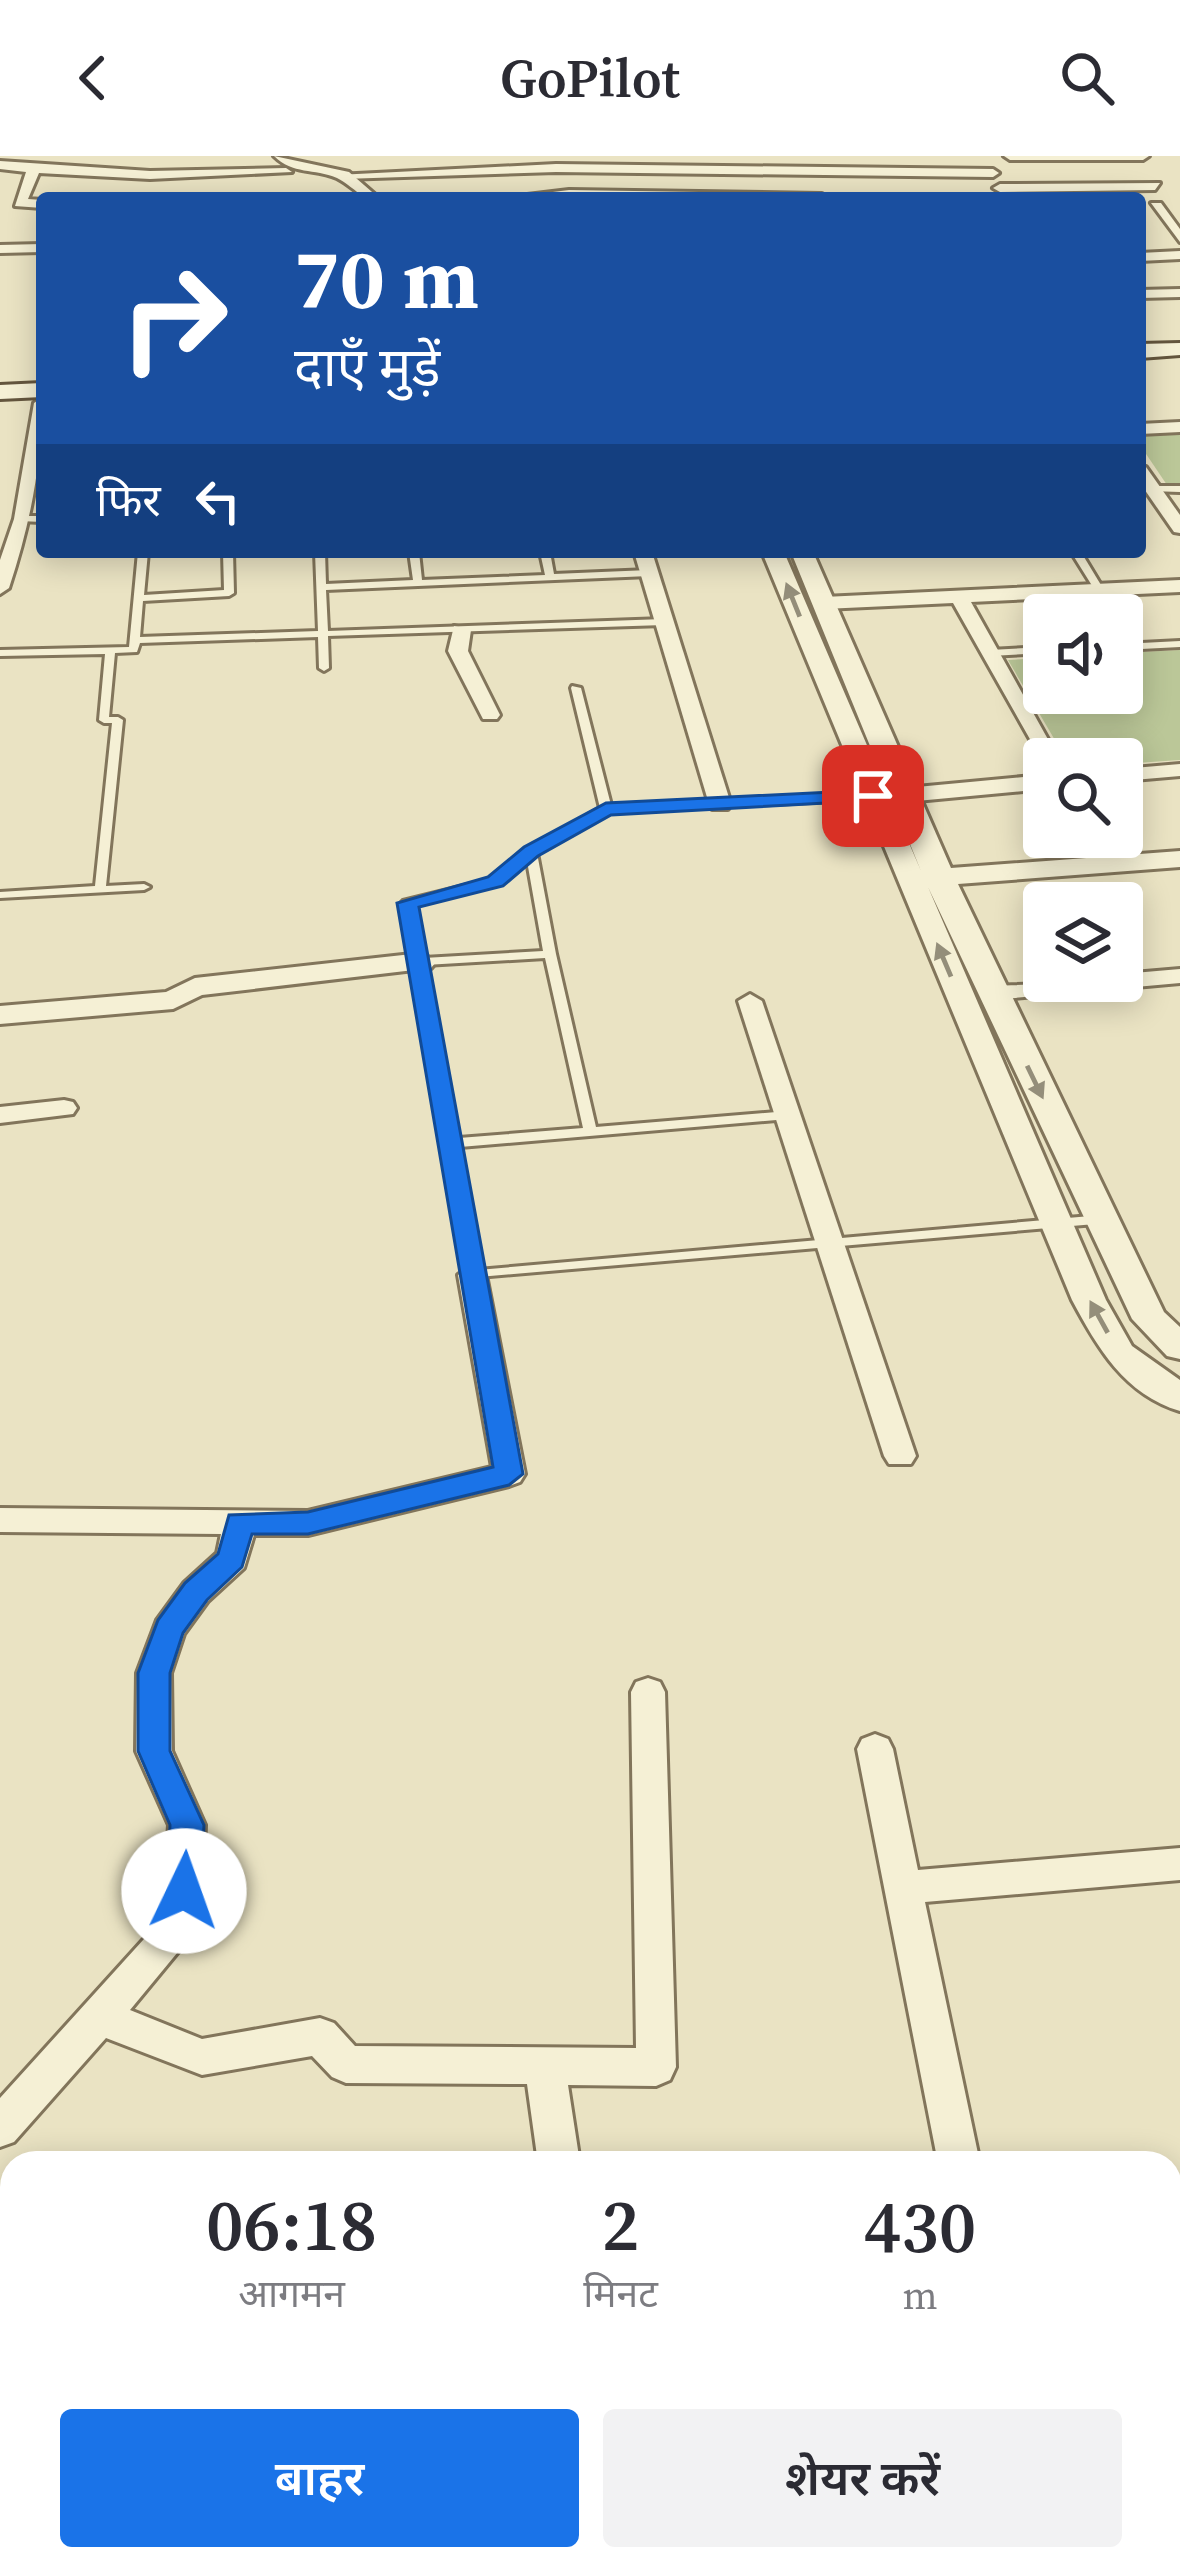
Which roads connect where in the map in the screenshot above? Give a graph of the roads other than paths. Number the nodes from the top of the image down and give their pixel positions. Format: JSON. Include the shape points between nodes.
{"nodes":[{"id":1,"x":985,"y":156,"type":"edge"},
{"id":2,"x":1010,"y":156,"type":"edge"},
{"id":3,"x":1143,"y":156,"type":"edge"},
{"id":4,"x":553,"y":162,"type":"edge"},
{"id":5,"x":0,"y":165,"type":"edge"},
{"id":6,"x":34,"y":169,"type":"junction"},
{"id":7,"x":284,"y":169,"type":"edge"},
{"id":8,"x":716,"y":169,"type":"junction"},
{"id":9,"x":343,"y":175,"type":"junction"},
{"id":10,"x":1000,"y":186,"type":"edge"},
{"id":11,"x":1155,"y":186,"type":"dead end"},
{"id":12,"x":364,"y":192,"type":"edge"},
{"id":13,"x":719,"y":192,"type":"edge"},
{"id":14,"x":36,"y":203,"type":"edge"},
{"id":15,"x":1156,"y":206,"type":"dead end"},
{"id":16,"x":1180,"y":238,"type":"edge"},
{"id":17,"x":36,"y":248,"type":"edge"},
{"id":18,"x":0,"y":249,"type":"edge"},
{"id":19,"x":1162,"y":256,"type":"junction"},
{"id":20,"x":1180,"y":256,"type":"edge"},
{"id":21,"x":1146,"y":257,"type":"edge"},
{"id":22,"x":1180,"y":272,"type":"edge"},
{"id":23,"x":1180,"y":293,"type":"edge"},
{"id":24,"x":1146,"y":294,"type":"edge"},
{"id":25,"x":1180,"y":349,"type":"edge"},
{"id":26,"x":1146,"y":351,"type":"edge"},
{"id":27,"x":1180,"y":358,"type":"edge"},
{"id":28,"x":1146,"y":360,"type":"edge"},
{"id":29,"x":36,"y":390,"type":"edge"},
{"id":30,"x":0,"y":392,"type":"edge"},
{"id":31,"x":36,"y":403,"type":"edge"},
{"id":32,"x":0,"y":405,"type":"edge"},
{"id":33,"x":1180,"y":427,"type":"edge"},
{"id":34,"x":1146,"y":429,"type":"edge"},
{"id":35,"x":36,"y":471,"type":"edge"},
{"id":36,"x":1146,"y":479,"type":"edge"},
{"id":37,"x":1153,"y":489,"type":"junction"},
{"id":38,"x":1180,"y":489,"type":"edge"},
{"id":39,"x":32,"y":519,"type":"edge"},
{"id":40,"x":1180,"y":528,"type":"edge"},
{"id":41,"x":6,"y":548,"type":"edge"},
{"id":42,"x":142,"y":558,"type":"edge"},
{"id":43,"x":228,"y":558,"type":"edge"},
{"id":44,"x":320,"y":558,"type":"edge"},
{"id":45,"x":415,"y":558,"type":"edge"},
{"id":46,"x":546,"y":558,"type":"edge"},
{"id":47,"x":775,"y":558,"type":"edge"},
{"id":48,"x":805,"y":558,"type":"edge"},
{"id":49,"x":1080,"y":558,"type":"edge"},
{"id":50,"x":646,"y":562,"type":"edge"},
{"id":51,"x":550,"y":577,"type":"junction"},
{"id":52,"x":418,"y":583,"type":"junction"},
{"id":53,"x":1180,"y":586,"type":"edge"},
{"id":54,"x":321,"y":587,"type":"junction"},
{"id":55,"x":0,"y":588,"type":"edge"},
{"id":56,"x":1099,"y":590,"type":"junction"},
{"id":57,"x":958,"y":596,"type":"junction"},
{"id":58,"x":139,"y":598,"type":"junction"},
{"id":59,"x":824,"y":603,"type":"junction"},
{"id":60,"x":664,"y":622,"type":"junction"},
{"id":61,"x":461,"y":630,"type":"junction"},
{"id":62,"x":322,"y":632,"type":"junction"},
{"id":63,"x":135,"y":640,"type":"junction"},
{"id":64,"x":1180,"y":644,"type":"edge"},
{"id":65,"x":1143,"y":645,"type":"edge"},
{"id":66,"x":110,"y":651,"type":"junction"},
{"id":67,"x":1023,"y":651,"type":"edge"},
{"id":68,"x":989,"y":652,"type":"junction"},
{"id":69,"x":0,"y":653,"type":"edge"},
{"id":70,"x":324,"y":668,"type":"dead end"},
{"id":71,"x":576,"y":688,"type":"dead end"},
{"id":72,"x":490,"y":715,"type":"dead end"},
{"id":73,"x":1036,"y":738,"type":"edge"},
{"id":74,"x":1180,"y":770,"type":"edge"},
{"id":75,"x":1143,"y":773,"type":"edge"},
{"id":76,"x":1023,"y":784,"type":"edge"},
{"id":77,"x":906,"y":795,"type":"junction"},
{"id":78,"x":873,"y":796,"type":"junction"},
{"id":79,"x":720,"y":804,"type":"junction"},
{"id":80,"x":606,"y":809,"type":"junction"},
{"id":81,"x":531,"y":852,"type":"junction"},
{"id":82,"x":1180,"y":859,"type":"edge"},
{"id":83,"x":1180,"y":876,"type":"edge"},
{"id":84,"x":144,"y":887,"type":"dead end"},
{"id":85,"x":929,"y":887,"type":"junction"},
{"id":86,"x":100,"y":889,"type":"junction"},
{"id":87,"x":0,"y":895,"type":"edge"},
{"id":88,"x":550,"y":954,"type":"junction"},
{"id":89,"x":421,"y":962,"type":"junction"},
{"id":90,"x":1176,"y":983,"type":"edge"},
{"id":91,"x":195,"y":987,"type":"junction"},
{"id":92,"x":0,"y":991,"type":"edge"},
{"id":93,"x":992,"y":993,"type":"junction"},
{"id":94,"x":750,"y":1000,"type":"dead end"},
{"id":95,"x":0,"y":1015,"type":"edge"},
{"id":96,"x":64,"y":1108,"type":"dead end"},
{"id":97,"x":0,"y":1115,"type":"edge"},
{"id":98,"x":788,"y":1115,"type":"junction"},
{"id":99,"x":591,"y":1132,"type":"junction"},
{"id":100,"x":453,"y":1143,"type":"junction"},
{"id":101,"x":1102,"y":1220,"type":"junction"},
{"id":102,"x":1057,"y":1224,"type":"junction"},
{"id":103,"x":830,"y":1244,"type":"junction"},
{"id":104,"x":472,"y":1275,"type":"junction"},
{"id":105,"x":1180,"y":1347,"type":"edge"},
{"id":106,"x":1180,"y":1398,"type":"edge"},
{"id":107,"x":900,"y":1456,"type":"dead end"},
{"id":108,"x":0,"y":1520,"type":"edge"},
{"id":109,"x":239,"y":1523,"type":"junction"},
{"id":110,"x":648,"y":1692,"type":"dead end"},
{"id":111,"x":875,"y":1749,"type":"dead end"},
{"id":112,"x":1180,"y":1864,"type":"edge"},
{"id":113,"x":904,"y":1888,"type":"junction"},
{"id":114,"x":100,"y":2017,"type":"junction"},
{"id":115,"x":545,"y":2066,"type":"junction"},
{"id":116,"x":0,"y":2128,"type":"edge"},
{"id":117,"x":557,"y":2151,"type":"edge"},
{"id":118,"x":957,"y":2151,"type":"edge"}],
"edges":[{"from":1,"to":10,"type":"street"},
{"from":2,"to":3,"type":"street"},
{"from":4,"to":8,"type":"street"},
{"from":4,"to":9,"type":"street"},
{"from":5,"to":6,"type":"street"},
{"from":6,"to":7,"type":"street"},
{"from":6,"to":14,"type":"street","via":[[20,202]]},
{"from":7,"to":9,"type":"street"},
{"from":8,"to":10,"type":"street"},
{"from":8,"to":13,"type":"street"},
{"from":9,"to":12,"type":"street"},
{"from":10,"to":11,"type":"street"},
{"from":15,"to":16,"type":"street"},
{"from":17,"to":18,"type":"street"},
{"from":19,"to":20,"type":"street"},
{"from":19,"to":21,"type":"street"},
{"from":19,"to":22,"type":"street"},
{"from":23,"to":24,"type":"street"},
{"from":25,"to":26,"type":"main road"},
{"from":27,"to":28,"type":"main road"},
{"from":29,"to":30,"type":"main road"},
{"from":31,"to":32,"type":"main road"},
{"from":33,"to":34,"type":"street"},
{"from":35,"to":39,"type":"street"},
{"from":36,"to":37,"type":"street"},
{"from":37,"to":38,"type":"lane"},
{"from":37,"to":40,"type":"street"},
{"from":39,"to":41,"type":"street"},
{"from":41,"to":55,"type":"street"},
{"from":42,"to":58,"type":"lane"},
{"from":43,"to":58,"type":"lane","via":[[229,593]]},
{"from":44,"to":54,"type":"lane"},
{"from":45,"to":52,"type":"lane"},
{"from":46,"to":51,"type":"lane"},
{"from":78,"to":47,"type":"street","one_way":true},
{"from":48,"to":59,"type":"street"},
{"from":49,"to":56,"type":"lane"},
{"from":50,"to":51,"type":"lane"},
{"from":50,"to":60,"type":"street"},
{"from":51,"to":52,"type":"lane"},
{"from":52,"to":54,"type":"lane"},
{"from":53,"to":56,"type":"street"},
{"from":54,"to":62,"type":"lane"},
{"from":56,"to":57,"type":"street"},
{"from":57,"to":59,"type":"street"},
{"from":57,"to":68,"type":"street"},
{"from":58,"to":63,"type":"lane"},
{"from":59,"to":77,"type":"street"},
{"from":60,"to":61,"type":"lane"},
{"from":60,"to":79,"type":"street"},
{"from":61,"to":62,"type":"lane"},
{"from":61,"to":72,"type":"street","via":[[458,651]]},
{"from":62,"to":63,"type":"lane"},
{"from":62,"to":70,"type":"lane"},
{"from":63,"to":66,"type":"lane","via":[[134,650]]},
{"from":64,"to":65,"type":"lane"},
{"from":66,"to":69,"type":"lane"},
{"from":66,"to":86,"type":"lane","via":[[104,719],[118,720]]},
{"from":67,"to":68,"type":"lane"},
{"from":68,"to":73,"type":"street"},
{"from":71,"to":80,"type":"lane"},
{"from":74,"to":75,"type":"street"},
{"from":76,"to":77,"type":"street"},
{"from":77,"to":85,"type":"street"},
{"from":78,"to":79,"type":"lane"},
{"from":78,"to":85,"type":"street"},
{"from":79,"to":80,"type":"lane"},
{"from":80,"to":81,"type":"lane"},
{"from":81,"to":88,"type":"lane"},
{"from":81,"to":89,"type":"lane","via":[[496,881],[407,903]]},
{"from":82,"to":85,"type":"street"},
{"from":83,"to":85,"type":"street"},
{"from":84,"to":86,"type":"lane"},
{"from":85,"to":93,"type":"street"},
{"from":102,"to":85,"type":"street","one_way":true},
{"from":86,"to":87,"type":"lane"},
{"from":88,"to":89,"type":"lane"},
{"from":88,"to":99,"type":"lane"},
{"from":89,"to":91,"type":"street"},
{"from":89,"to":100,"type":"lane"},
{"from":90,"to":93,"type":"street"},
{"from":91,"to":92,"type":"street","via":[[170,977]]},
{"from":91,"to":95,"type":"street","via":[[173,1000]]},
{"from":93,"to":101,"type":"street","one_way":true},
{"from":94,"to":98,"type":"street"},
{"from":96,"to":97,"type":"street"},
{"from":98,"to":99,"type":"lane"},
{"from":98,"to":103,"type":"street"},
{"from":99,"to":100,"type":"lane"},
{"from":100,"to":104,"type":"lane"},
{"from":101,"to":102,"type":"lane"},
{"from":101,"to":105,"type":"street","via":[[1150,1319]]},
{"from":102,"to":103,"type":"lane"},
{"from":106,"to":102,"type":"street","one_way":true,"via":[[1120,1354]]},
{"from":103,"to":104,"type":"lane"},
{"from":103,"to":107,"type":"street"},
{"from":104,"to":109,"type":"street","via":[[509,1474],[308,1523]]},
{"from":108,"to":109,"type":"street"},
{"from":109,"to":114,"type":"street","via":[[232,1559],[169,1629],[154,1673],[154,1751],[187,1825],[182,1924]]},
{"from":110,"to":115,"type":"street","via":[[656,2067]]},
{"from":111,"to":113,"type":"street"},
{"from":112,"to":113,"type":"street"},
{"from":113,"to":118,"type":"street"},
{"from":114,"to":115,"type":"street","via":[[202,2057],[320,2036],[346,2064]]},
{"from":114,"to":116,"type":"street"},
{"from":115,"to":117,"type":"street"}]}
